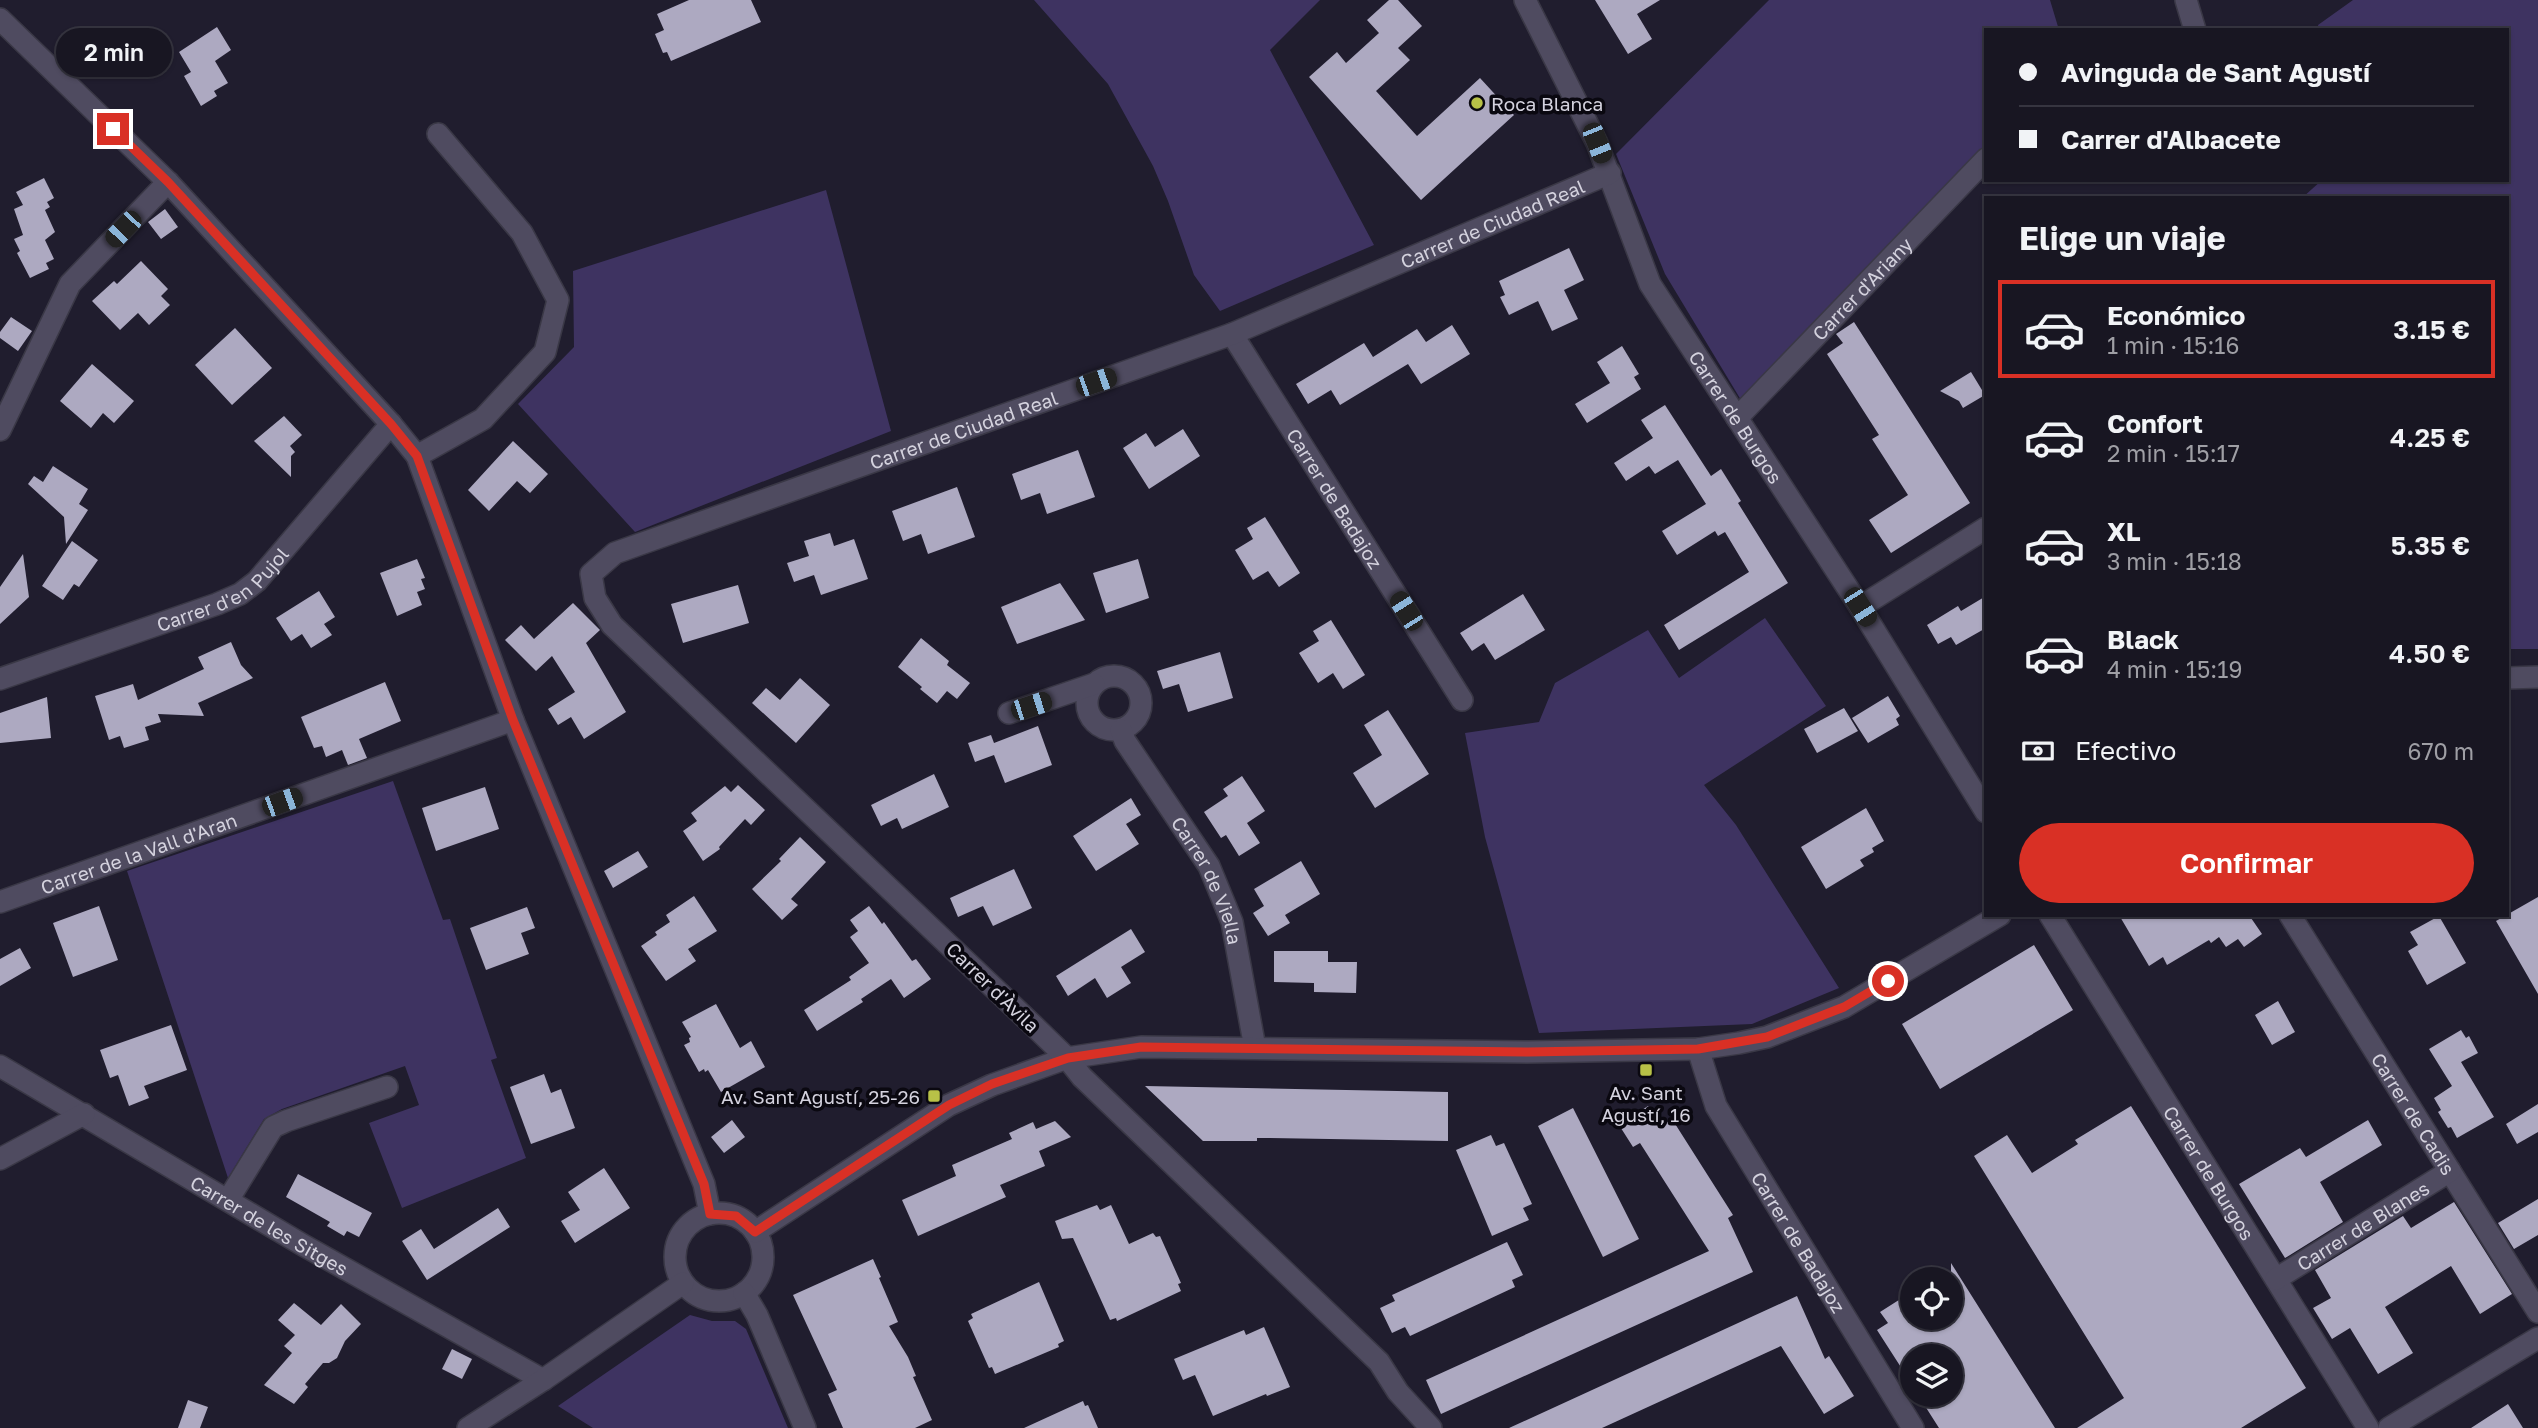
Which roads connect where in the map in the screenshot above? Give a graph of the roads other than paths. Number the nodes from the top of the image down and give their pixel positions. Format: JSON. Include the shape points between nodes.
{"nodes":[{"id":1,"x":1525,"y":0,"type":"edge"},
{"id":2,"x":2186,"y":0,"type":"edge"},
{"id":3,"x":0,"y":19,"type":"edge"},
{"id":4,"x":2194,"y":28,"type":"edge"},
{"id":5,"x":438,"y":134,"type":"dead end"},
{"id":6,"x":1984,"y":161,"type":"edge"},
{"id":7,"x":1610,"y":173,"type":"junction"},
{"id":8,"x":168,"y":182,"type":"junction"},
{"id":9,"x":1232,"y":334,"type":"junction"},
{"id":10,"x":1737,"y":418,"type":"junction"},
{"id":11,"x":391,"y":424,"type":"junction"},
{"id":12,"x":0,"y":430,"type":"edge"},
{"id":13,"x":417,"y":456,"type":"junction"},
{"id":14,"x":1984,"y":529,"type":"edge"},
{"id":15,"x":591,"y":574,"type":"joint"},
{"id":16,"x":1860,"y":607,"type":"junction"},
{"id":17,"x":2538,"y":677,"type":"edge"},
{"id":18,"x":2509,"y":678,"type":"edge"},
{"id":19,"x":0,"y":679,"type":"edge"},
{"id":20,"x":1094,"y":684,"type":"junction"},
{"id":21,"x":1462,"y":700,"type":"dead end"},
{"id":22,"x":1009,"y":713,"type":"dead end"},
{"id":23,"x":513,"y":720,"type":"junction"},
{"id":24,"x":1121,"y":730,"type":"junction"},
{"id":25,"x":1984,"y":808,"type":"edge"},
{"id":26,"x":0,"y":902,"type":"edge"},
{"id":27,"x":1997,"y":917,"type":"edge"},
{"id":28,"x":2051,"y":917,"type":"edge"},
{"id":29,"x":2291,"y":917,"type":"edge"},
{"id":30,"x":1255,"y":1048,"type":"junction"},
{"id":31,"x":1698,"y":1049,"type":"junction"},
{"id":32,"x":1068,"y":1058,"type":"junction"},
{"id":33,"x":0,"y":1066,"type":"edge"},
{"id":34,"x":387,"y":1087,"type":"dead end"},
{"id":35,"x":84,"y":1114,"type":"junction"},
{"id":36,"x":0,"y":1159,"type":"edge"},
{"id":37,"x":2450,"y":1171,"type":"junction"},
{"id":38,"x":228,"y":1200,"type":"junction"},
{"id":39,"x":710,"y":1214,"type":"junction"},
{"id":40,"x":755,"y":1232,"type":"junction"},
{"id":41,"x":2276,"y":1279,"type":"junction"},
{"id":42,"x":683,"y":1283,"type":"junction"},
{"id":43,"x":744,"y":1293,"type":"junction"},
{"id":44,"x":2538,"y":1312,"type":"edge"},
{"id":45,"x":2538,"y":1338,"type":"edge"},
{"id":46,"x":543,"y":1380,"type":"junction"},
{"id":47,"x":468,"y":1428,"type":"edge"},
{"id":48,"x":805,"y":1428,"type":"edge"},
{"id":49,"x":1431,"y":1428,"type":"edge"},
{"id":50,"x":1913,"y":1428,"type":"edge"},
{"id":51,"x":2368,"y":1428,"type":"edge"},
{"id":52,"x":2389,"y":1428,"type":"edge"}],
"edges":[{"from":1,"to":7,"type":"street","name":"Carrer de Burgos"},
{"from":2,"to":4,"type":"street"},
{"from":3,"to":8,"type":"street"},
{"from":5,"to":13,"type":"street","via":[[522,233],[558,300],[545,352],[483,419]]},
{"from":6,"to":10,"type":"street","name":"Carrer d'Ariany"},
{"from":7,"to":9,"type":"street","name":"Carrer de Ciudad Real"},
{"from":7,"to":10,"type":"street","name":"Carrer de Burgos","via":[[1650,284]]},
{"from":8,"to":11,"type":"street"},
{"from":8,"to":12,"type":"street","via":[[70,284]]},
{"from":9,"to":15,"type":"street","name":"Carrer de Ciudad Real","via":[[615,553]]},
{"from":9,"to":21,"type":"street","name":"Carrer de Badajoz"},
{"from":10,"to":16,"type":"street","name":"Carrer de Burgos"},
{"from":11,"to":13,"type":"street"},
{"from":11,"to":19,"type":"street","name":"Carrer d'en Pujol","via":[[257,581],[240,594]]},
{"from":13,"to":23,"type":"street"},
{"from":14,"to":16,"type":"street"},
{"from":15,"to":32,"type":"street","name":"Carrer d'Àvila","via":[[595,598],[612,625]]},
{"from":16,"to":25,"type":"street","name":"Carrer de Burgos"},
{"from":17,"to":18,"type":"street"},
{"from":20,"to":22,"type":"street"},
{"from":20,"to":24,"type":"street","via":[[1087,701],[1091,717],[1104,729]]},
{"from":20,"to":24,"type":"street","via":[[1120,676],[1135,685],[1141,711]]},
{"from":23,"to":26,"type":"street","name":"Carrer de la Vall d'Aran"},
{"from":23,"to":39,"type":"street","via":[[704,1184]]},
{"from":24,"to":30,"type":"street","name":"Carrer de Viella","via":[[1209,866],[1232,922]]},
{"from":27,"to":31,"type":"street","via":[[1844,1007],[1767,1037]]},
{"from":28,"to":41,"type":"street","name":"Carrer de Burgos"},
{"from":29,"to":37,"type":"street","name":"Carrer de Cadis"},
{"from":30,"to":31,"type":"street"},
{"from":30,"to":32,"type":"street","via":[[1141,1047]]},
{"from":31,"to":50,"type":"street","name":"Carrer de Badajoz","via":[[1716,1106]]},
{"from":32,"to":40,"type":"street","via":[[992,1084],[949,1105]]},
{"from":32,"to":49,"type":"street","name":"Carrer d'Àvila","via":[[1082,1077],[1378,1362]]},
{"from":33,"to":35,"type":"street","name":"Carrer de les Sitges"},
{"from":34,"to":38,"type":"street","via":[[273,1127]]},
{"from":35,"to":36,"type":"street"},
{"from":35,"to":38,"type":"street","name":"Carrer de les Sitges"},
{"from":37,"to":41,"type":"street","name":"Carrer de Blanes"},
{"from":37,"to":44,"type":"street","name":"Carrer de Cadis"},
{"from":38,"to":46,"type":"street","name":"Carrer de les Sitges"},
{"from":39,"to":40,"type":"street","via":[[736,1216]]},
{"from":39,"to":42,"type":"street","via":[[694,1221],[678,1241],[677,1267]]},
{"from":40,"to":43,"type":"street","via":[[761,1243],[762,1265],[753,1286]]},
{"from":41,"to":51,"type":"street","name":"Carrer de Burgos"},
{"from":42,"to":43,"type":"street","via":[[712,1300],[729,1300]]},
{"from":42,"to":46,"type":"street"},
{"from":43,"to":48,"type":"street"},
{"from":45,"to":52,"type":"street"},
{"from":46,"to":47,"type":"street"}]}
